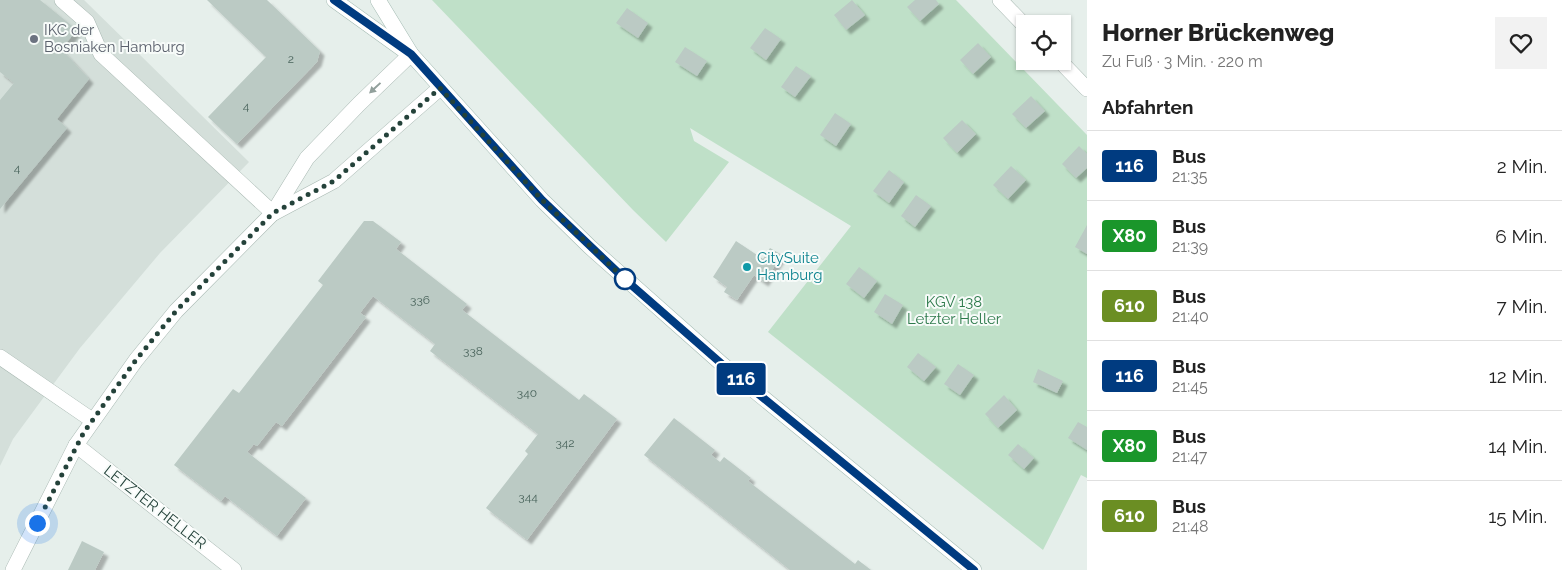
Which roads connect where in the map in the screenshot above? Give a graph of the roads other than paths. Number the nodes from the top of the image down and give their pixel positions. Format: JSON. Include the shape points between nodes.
{"nodes":[{"id":1,"x":62,"y":0,"type":"edge"},
{"id":2,"x":334,"y":0,"type":"edge"},
{"id":3,"x":378,"y":0,"type":"edge"},
{"id":4,"x":1000,"y":0,"type":"edge"},
{"id":5,"x":1016,"y":17,"type":"edge"},
{"id":6,"x":411,"y":54,"type":"junction"},
{"id":7,"x":1069,"y":70,"type":"edge"},
{"id":8,"x":440,"y":88,"type":"junction"},
{"id":9,"x":1087,"y":89,"type":"edge"},
{"id":10,"x":273,"y":213,"type":"junction"},
{"id":11,"x":0,"y":357,"type":"edge"},
{"id":12,"x":92,"y":420,"type":"junction"},
{"id":13,"x":76,"y":445,"type":"junction"},
{"id":14,"x":970,"y":569,"type":"edge"},
{"id":15,"x":13,"y":570,"type":"edge"},
{"id":16,"x":234,"y":570,"type":"edge"}],
"edges":[{"from":1,"to":10,"type":"street","via":[[87,22],[101,54]]},
{"from":2,"to":6,"type":"street"},
{"from":3,"to":6,"type":"street"},
{"from":4,"to":5,"type":"street"},
{"from":6,"to":8,"type":"street"},
{"from":6,"to":10,"type":"street","one_way":true,"via":[[307,158]]},
{"from":7,"to":9,"type":"street"},
{"from":8,"to":10,"type":"street","via":[[334,181]]},
{"from":8,"to":14,"type":"street","via":[[542,200],[616,271],[723,365]]},
{"from":10,"to":12,"type":"street","via":[[176,311]]},
{"from":11,"to":12,"type":"street"},
{"from":12,"to":13,"type":"street"},
{"from":13,"to":15,"type":"street"},
{"from":13,"to":16,"type":"street","name":"LETZTER HELLER"}]}
